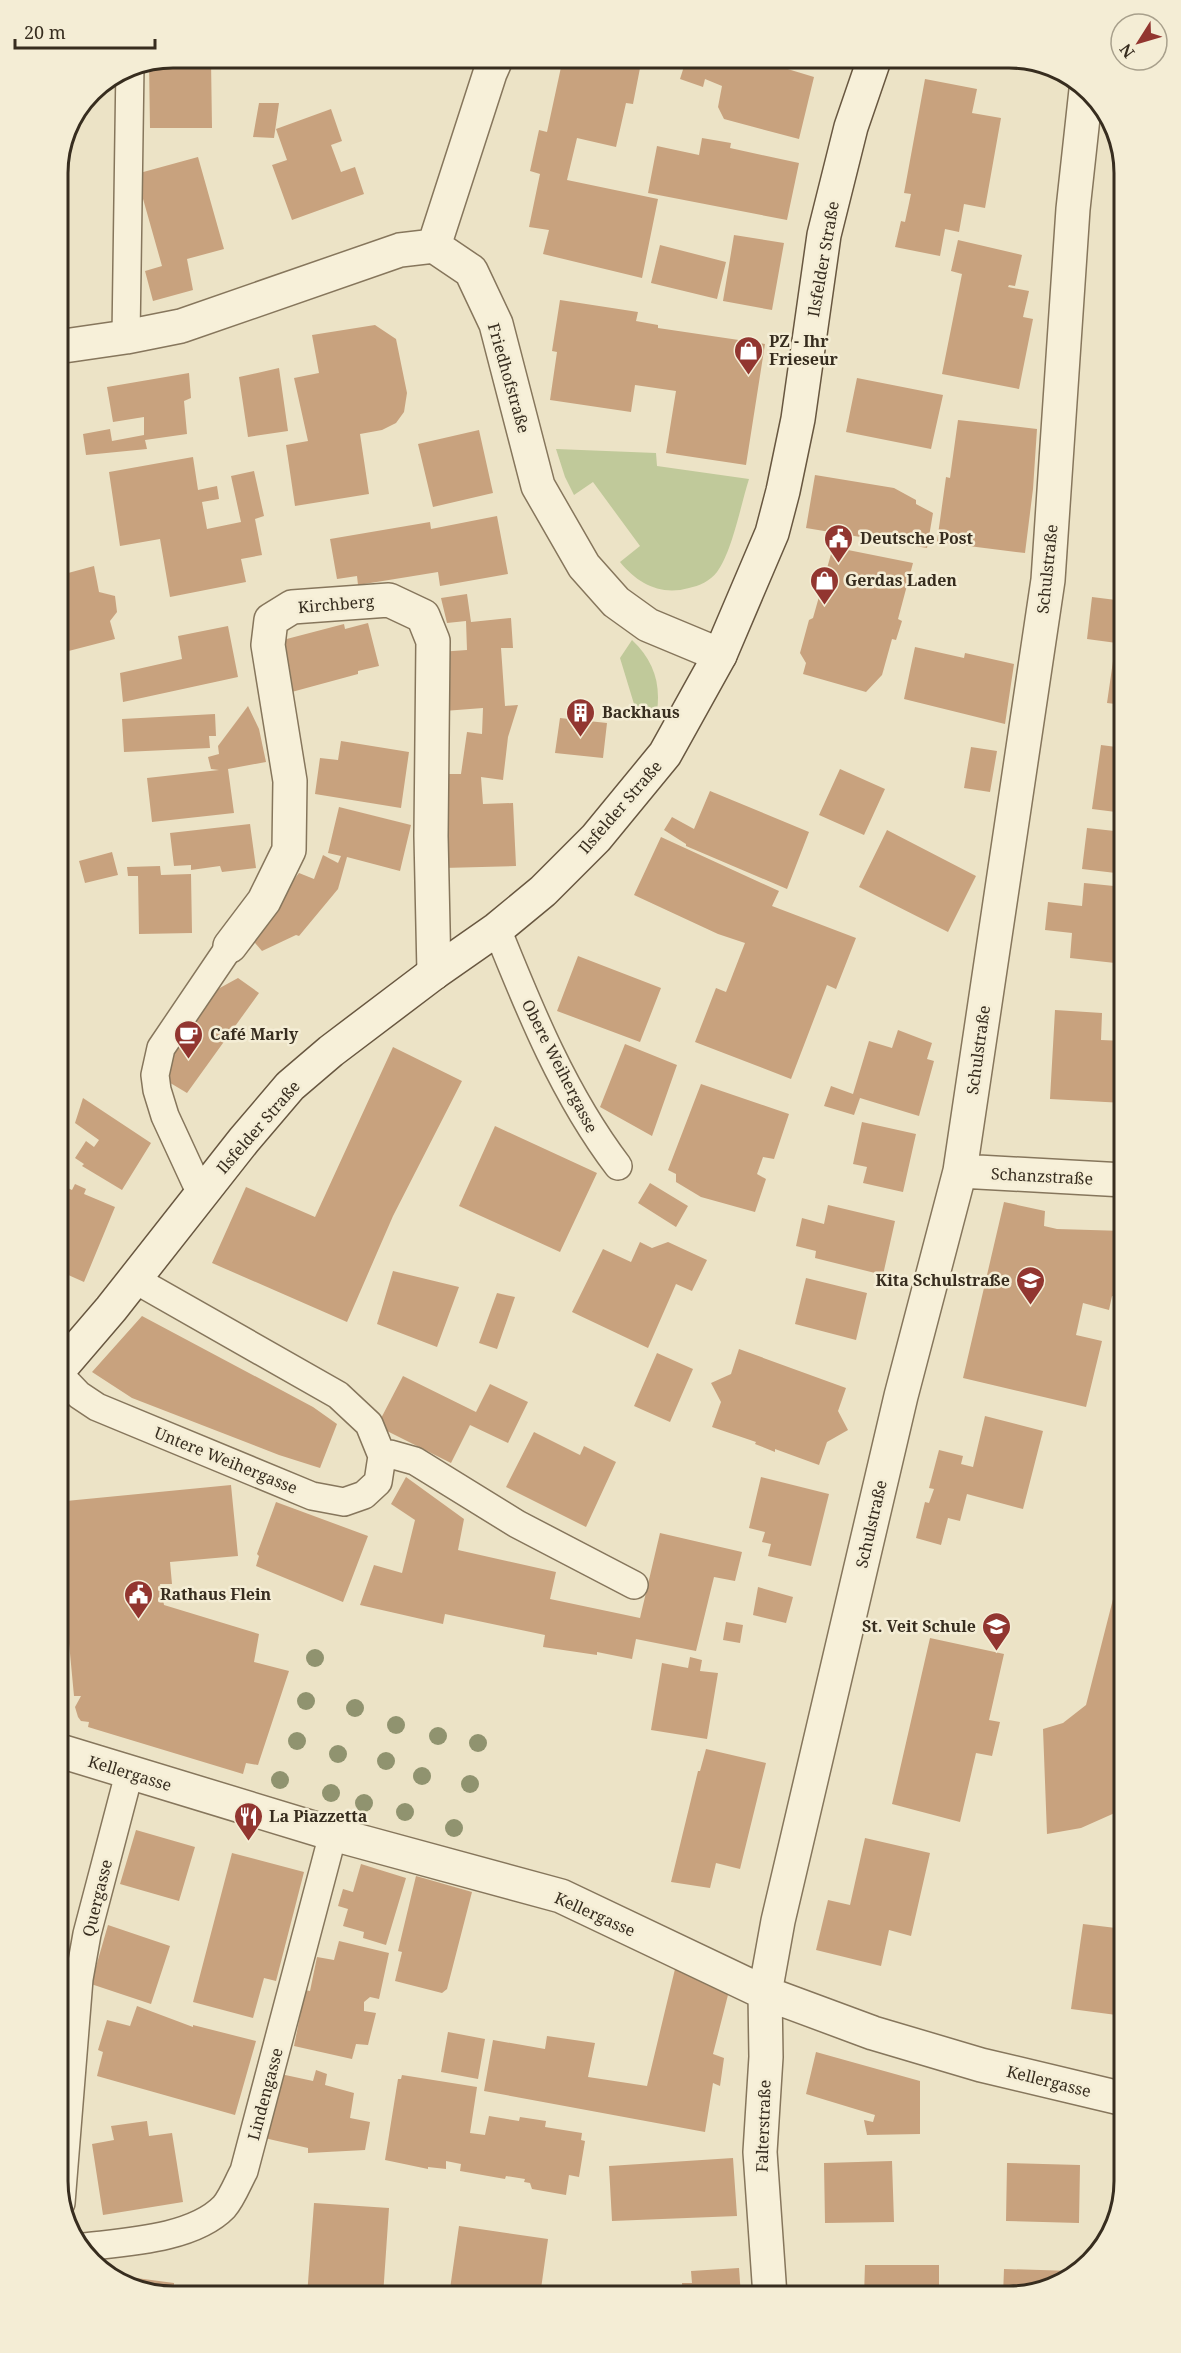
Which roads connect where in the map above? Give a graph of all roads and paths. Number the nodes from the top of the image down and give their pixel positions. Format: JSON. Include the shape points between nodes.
{"nodes":[{"id":1,"x":492,"y":68,"type":"edge"},
{"id":2,"x":871,"y":68,"type":"edge"},
{"id":3,"x":130,"y":76,"type":"edge"},
{"id":4,"x":1085,"y":100,"type":"edge"},
{"id":5,"x":434,"y":246,"type":"junction"},
{"id":6,"x":126,"y":337,"type":"junction"},
{"id":7,"x":68,"y":345,"type":"edge"},
{"id":8,"x":720,"y":655,"type":"junction"},
{"id":9,"x":497,"y":929,"type":"junction"},
{"id":10,"x":230,"y":946,"type":"joint"},
{"id":11,"x":434,"y":973,"type":"junction"},
{"id":12,"x":618,"y":1166,"type":"dead end"},
{"id":13,"x":960,"y":1171,"type":"junction"},
{"id":14,"x":1114,"y":1179,"type":"edge"},
{"id":15,"x":201,"y":1194,"type":"junction"},
{"id":16,"x":134,"y":1279,"type":"junction"},
{"id":17,"x":68,"y":1359,"type":"edge"},
{"id":18,"x":68,"y":1384,"type":"edge"},
{"id":19,"x":382,"y":1456,"type":"junction"},
{"id":20,"x":634,"y":1585,"type":"dead end"},
{"id":21,"x":68,"y":1754,"type":"edge"},
{"id":22,"x":129,"y":1774,"type":"junction"},
{"id":23,"x":333,"y":1834,"type":"junction"},
{"id":24,"x":765,"y":1993,"type":"junction"},
{"id":25,"x":1114,"y":2097,"type":"edge"},
{"id":26,"x":68,"y":2125,"type":"edge"},
{"id":27,"x":90,"y":2246,"type":"edge"},
{"id":28,"x":769,"y":2286,"type":"edge"}],
"edges":[{"from":1,"to":5,"type":"street"},
{"from":2,"to":8,"type":"street","name":"Ilsfelder Straße","via":[[851,127],[824,235],[798,418],[772,534]]},
{"from":3,"to":6,"type":"lane"},
{"from":4,"to":13,"type":"street","name":"Schulstraße","via":[[1073,209],[1048,580]]},
{"from":5,"to":6,"type":"street","via":[[400,250],[181,326]]},
{"from":5,"to":8,"type":"street","name":"Friedhofstraße","via":[[471,271],[496,324],[538,486],[584,566],[616,602],[648,625]]},
{"from":6,"to":7,"type":"street"},
{"from":8,"to":9,"type":"street","name":"Ilsfelder Straße","via":[[665,754],[639,788],[555,879]]},
{"from":9,"to":11,"type":"street","name":"Ilsfelder Straße"},
{"from":9,"to":12,"type":"lane","name":"Obere Weihergasse","via":[[535,1025],[601,1144]]},
{"from":10,"to":11,"type":"street","name":"Kirchberg","via":[[264,901],[289,850],[290,781],[268,645],[271,620],[292,607],[389,600],[423,616],[433,641]]},
{"from":10,"to":15,"type":"lane","via":[[161,1048],[155,1075],[165,1116]]},
{"from":11,"to":15,"type":"street","name":"Ilsfelder Straße","via":[[290,1086]]},
{"from":13,"to":14,"type":"street","name":"Schanzstraße"},
{"from":13,"to":24,"type":"street","name":"Schulstraße","via":[[901,1396],[778,1921]]},
{"from":15,"to":16,"type":"street","name":"Ilsfelder Straße"},
{"from":16,"to":17,"type":"street","name":"Ilsfelder Straße"},
{"from":16,"to":19,"type":"lane","via":[[338,1395],[369,1424]]},
{"from":18,"to":19,"type":"lane","name":"Untere Weihergasse","via":[[97,1407],[312,1496],[344,1502],[364,1495],[378,1482]]},
{"from":19,"to":20,"type":"lane","via":[[390,1454],[415,1461],[517,1524]]},
{"from":21,"to":22,"type":"street","name":"Kellergasse"},
{"from":22,"to":23,"type":"street","name":"Kellergasse"},
{"from":22,"to":26,"type":"lane","name":"Quergasse","via":[[79,1979]]},
{"from":23,"to":24,"type":"street","name":"Kellergasse","via":[[561,1896]]},
{"from":23,"to":27,"type":"lane","name":"Lindengasse","via":[[244,2171],[224,2207],[198,2224],[151,2239]]},
{"from":24,"to":25,"type":"street","name":"Kellergasse","via":[[873,2033],[981,2065]]},
{"from":24,"to":28,"type":"street","name":"Falterstraße","via":[[766,2057],[760,2152]]}]}
